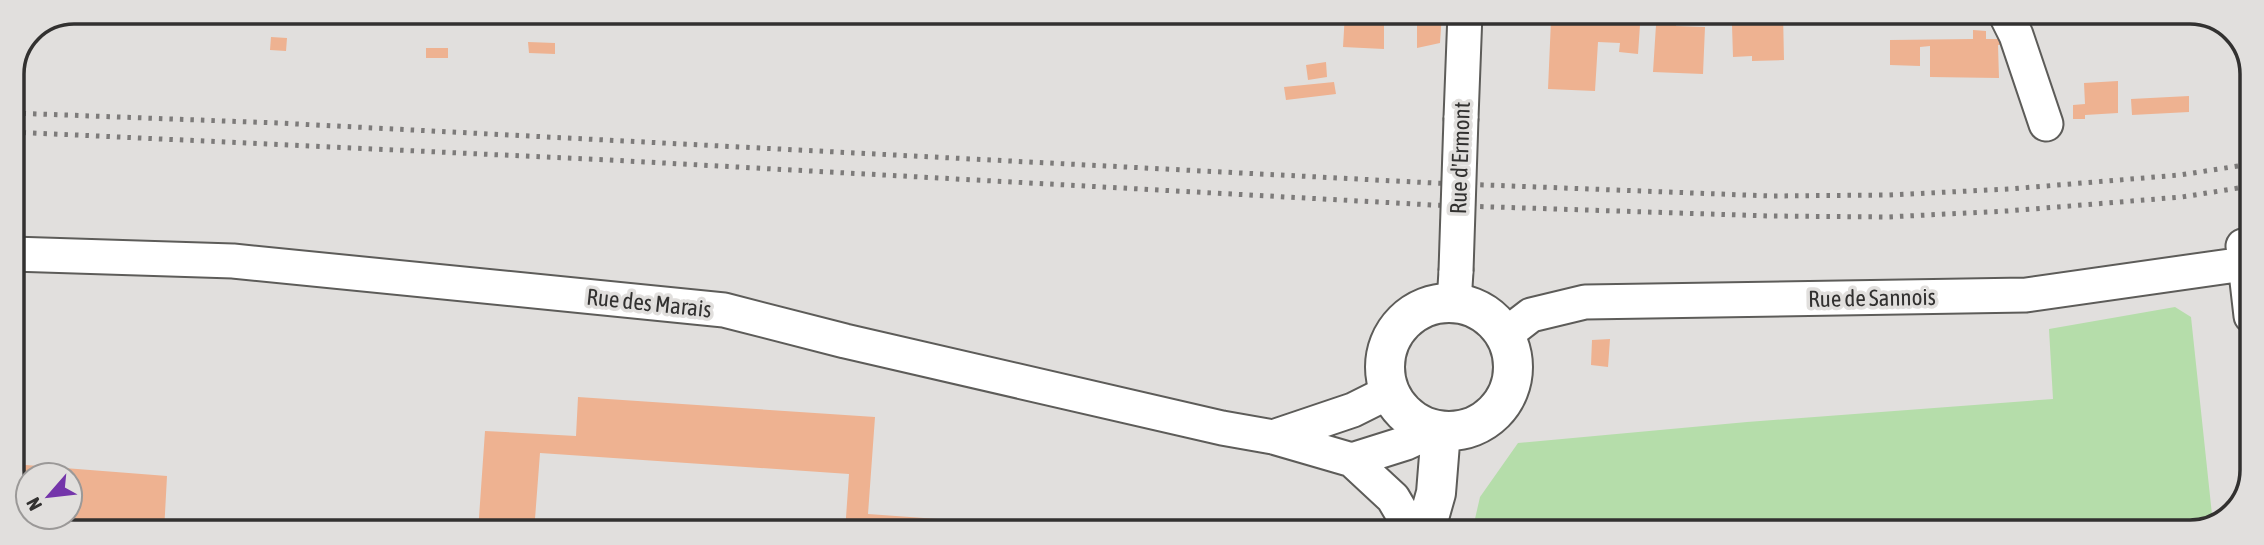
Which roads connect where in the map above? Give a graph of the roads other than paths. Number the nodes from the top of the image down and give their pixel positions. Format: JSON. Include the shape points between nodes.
{"nodes":[{"id":1,"x":1465,"y":24,"type":"edge"},
{"id":2,"x":2010,"y":24,"type":"edge"},
{"id":3,"x":2046,"y":124,"type":"dead end"},
{"id":4,"x":24,"y":254,"type":"edge"},
{"id":5,"x":2239,"y":259,"type":"edge"},
{"id":6,"x":1455,"y":287,"type":"junction"},
{"id":7,"x":1505,"y":335,"type":"junction"},
{"id":8,"x":1390,"y":392,"type":"junction"},
{"id":9,"x":1437,"y":431,"type":"junction"},
{"id":10,"x":1273,"y":437,"type":"junction"},
{"id":11,"x":1352,"y":460,"type":"junction"},
{"id":12,"x":1406,"y":520,"type":"edge"},
{"id":13,"x":1429,"y":520,"type":"edge"}],
"edges":[{"from":1,"to":6,"type":"street","name":"Rue d'Ermont","bridge":true},
{"from":2,"to":3,"type":"street"},
{"from":4,"to":10,"type":"street","name":"Rue des Marais","via":[[233,261],[724,310]]},
{"from":5,"to":7,"type":"street","name":"Rue de Sannois","via":[[2026,295],[1585,302],[1531,315]]},
{"from":6,"to":7,"type":"street"},
{"from":6,"to":8,"type":"street","via":[[1437,303],[1406,318],[1395,331],[1386,350],[1384,372]]},
{"from":7,"to":9,"type":"street","via":[[1513,374],[1496,411],[1480,424]]},
{"from":8,"to":9,"type":"street","via":[[1415,423]]},
{"from":8,"to":10,"type":"street","name":"Rue des Marais","via":[[1353,410]]},
{"from":9,"to":11,"type":"street"},
{"from":9,"to":13,"type":"street","via":[[1436,493]]},
{"from":10,"to":11,"type":"street","name":"Rue des Marais"},
{"from":11,"to":12,"type":"street","name":"Rue des Marais","via":[[1393,498]]}]}
